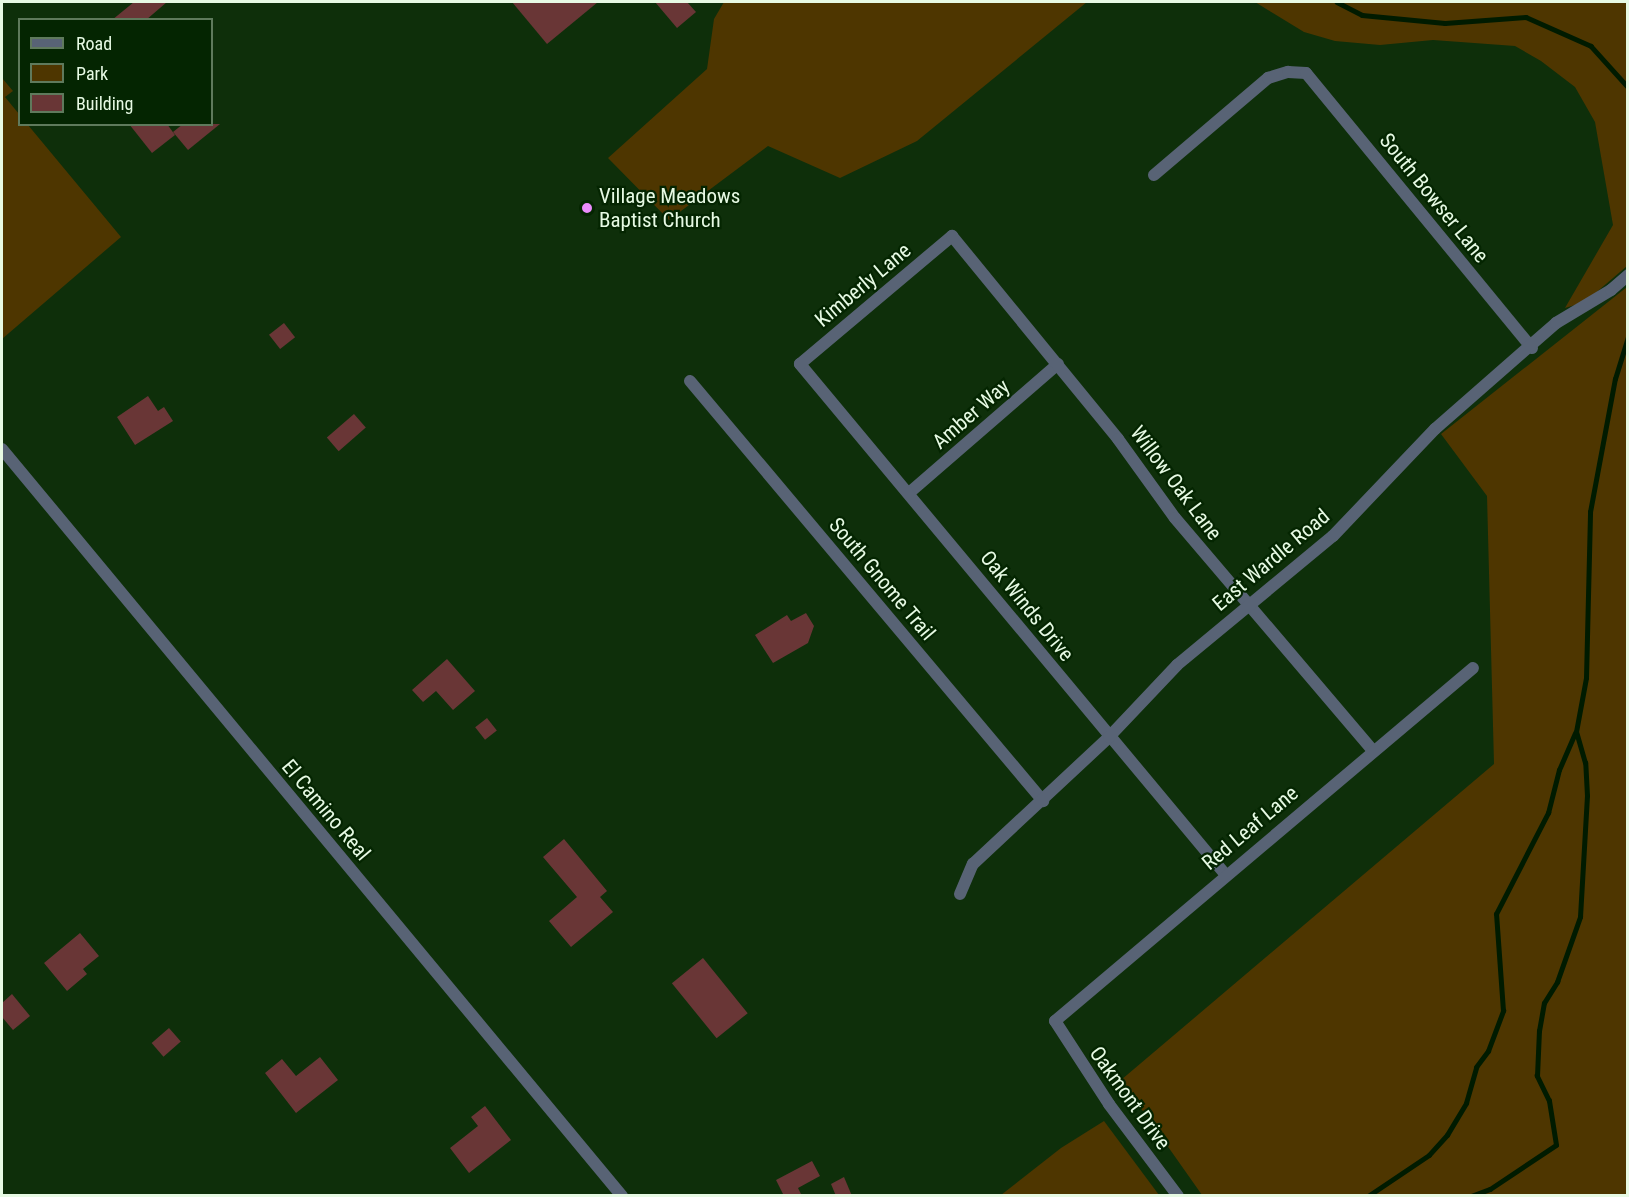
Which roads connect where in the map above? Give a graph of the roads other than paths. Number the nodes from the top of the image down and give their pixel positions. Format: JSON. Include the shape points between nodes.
{"nodes":[{"id":1,"x":1154,"y":175,"type":"dead end"},
{"id":2,"x":952,"y":236,"type":"joint"},
{"id":3,"x":1628,"y":275,"type":"edge"},
{"id":4,"x":1532,"y":348,"type":"junction"},
{"id":5,"x":800,"y":364,"type":"joint"},
{"id":6,"x":1058,"y":364,"type":"junction"},
{"id":7,"x":690,"y":381,"type":"dead end"},
{"id":8,"x":2,"y":449,"type":"edge"},
{"id":9,"x":909,"y":493,"type":"junction"},
{"id":10,"x":1249,"y":605,"type":"junction"},
{"id":11,"x":1473,"y":668,"type":"dead end"},
{"id":12,"x":1109,"y":736,"type":"junction"},
{"id":13,"x":1373,"y":751,"type":"junction"},
{"id":14,"x":1043,"y":801,"type":"junction"},
{"id":15,"x":1225,"y":874,"type":"junction"},
{"id":16,"x":960,"y":894,"type":"dead end"},
{"id":17,"x":1055,"y":1021,"type":"joint"},
{"id":18,"x":622,"y":1196,"type":"edge"},
{"id":19,"x":1178,"y":1196,"type":"edge"}],
"edges":[{"from":1,"to":4,"type":"street","name":"South Bowser Lane","via":[[1268,78],[1288,72],[1306,73]]},
{"from":2,"to":5,"type":"street","name":"Kimberly Lane"},
{"from":2,"to":6,"type":"street","name":"Willow Oak Lane"},
{"from":3,"to":4,"type":"street","name":"East Wardle Road","via":[[1611,290],[1556,323]]},
{"from":4,"to":10,"type":"street","name":"East Wardle Road","via":[[1435,429],[1333,536]]},
{"from":5,"to":9,"type":"street","name":"Oak Winds Drive"},
{"from":6,"to":9,"type":"street","name":"Amber Way"},
{"from":6,"to":10,"type":"street","name":"Willow Oak Lane","via":[[1175,518]]},
{"from":7,"to":14,"type":"street","name":"South Gnome Trail"},
{"from":8,"to":18,"type":"street","name":"El Camino Real"},
{"from":9,"to":12,"type":"street","name":"Oak Winds Drive"},
{"from":10,"to":12,"type":"street","name":"East Wardle Road","via":[[1177,665]]},
{"from":10,"to":13,"type":"street","name":"Willow Oak Lane"},
{"from":11,"to":13,"type":"street","name":"Red Leaf Lane"},
{"from":12,"to":14,"type":"street","name":"East Wardle Road"},
{"from":12,"to":15,"type":"street","name":"Oak Winds Drive"},
{"from":13,"to":15,"type":"street","name":"Red Leaf Lane"},
{"from":14,"to":16,"type":"street","name":"East Wardle Road","via":[[973,864]]},
{"from":15,"to":17,"type":"street","name":"Red Leaf Lane"},
{"from":17,"to":19,"type":"street","name":"Oakmont Drive","via":[[1096,1086]]}]}
